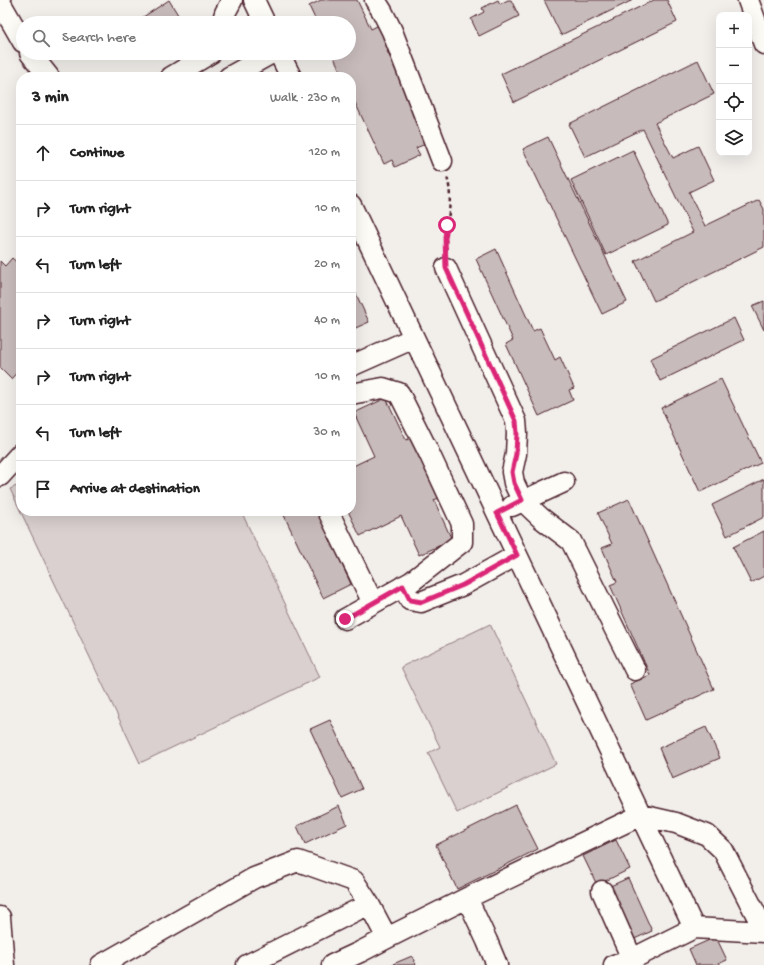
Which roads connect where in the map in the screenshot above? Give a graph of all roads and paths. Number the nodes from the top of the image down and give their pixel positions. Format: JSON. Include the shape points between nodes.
{"nodes":[{"id":1,"x":232,"y":0,"type":"edge"},
{"id":2,"x":254,"y":0,"type":"edge"},
{"id":3,"x":375,"y":0,"type":"edge"},
{"id":4,"x":748,"y":0,"type":"edge"},
{"id":5,"x":0,"y":2,"type":"edge"},
{"id":6,"x":224,"y":16,"type":"edge"},
{"id":7,"x":261,"y":16,"type":"edge"},
{"id":8,"x":16,"y":30,"type":"edge"},
{"id":9,"x":764,"y":44,"type":"edge"},
{"id":10,"x":36,"y":60,"type":"edge"},
{"id":11,"x":199,"y":60,"type":"edge"},
{"id":12,"x":259,"y":60,"type":"edge"},
{"id":13,"x":282,"y":60,"type":"edge"},
{"id":14,"x":45,"y":72,"type":"edge"},
{"id":15,"x":179,"y":72,"type":"edge"},
{"id":16,"x":238,"y":72,"type":"edge"},
{"id":17,"x":288,"y":72,"type":"edge"},
{"id":18,"x":442,"y":161,"type":"joint"},
{"id":19,"x":356,"y":216,"type":"edge"},
{"id":20,"x":446,"y":268,"type":"joint"},
{"id":21,"x":414,"y":338,"type":"junction"},
{"id":22,"x":356,"y":364,"type":"edge"},
{"id":23,"x":356,"y":393,"type":"edge"},
{"id":24,"x":16,"y":458,"type":"edge"},
{"id":25,"x":0,"y":476,"type":"edge"},
{"id":26,"x":564,"y":482,"type":"dead end"},
{"id":27,"x":522,"y":500,"type":"junction"},
{"id":28,"x":497,"y":513,"type":"junction"},
{"id":29,"x":330,"y":516,"type":"edge"},
{"id":30,"x":517,"y":555,"type":"junction"},
{"id":31,"x":403,"y":586,"type":"junction"},
{"id":32,"x":373,"y":603,"type":"junction"},
{"id":33,"x":345,"y":619,"type":"dead end"},
{"id":34,"x":635,"y":670,"type":"dead end"},
{"id":35,"x":641,"y":815,"type":"junction"},
{"id":36,"x":602,"y":891,"type":"dead end"},
{"id":37,"x":467,"y":898,"type":"junction"},
{"id":38,"x":369,"y":904,"type":"junction"},
{"id":39,"x":0,"y":917,"type":"edge"},
{"id":40,"x":694,"y":928,"type":"junction"},
{"id":41,"x":764,"y":931,"type":"edge"},
{"id":42,"x":387,"y":938,"type":"junction"},
{"id":43,"x":363,"y":958,"type":"edge"},
{"id":44,"x":623,"y":962,"type":"edge"},
{"id":45,"x":4,"y":965,"type":"edge"},
{"id":46,"x":101,"y":965,"type":"edge"},
{"id":47,"x":247,"y":965,"type":"edge"},
{"id":48,"x":332,"y":965,"type":"edge"},
{"id":49,"x":497,"y":965,"type":"edge"}],
"edges":[{"from":1,"to":6,"type":"street"},
{"from":2,"to":7,"type":"street"},
{"from":3,"to":18,"type":"street","via":[[392,31]]},
{"from":4,"to":9,"type":"street"},
{"from":5,"to":8,"type":"street"},
{"from":10,"to":14,"type":"street"},
{"from":11,"to":15,"type":"street"},
{"from":12,"to":16,"type":"street"},
{"from":13,"to":17,"type":"street"},
{"from":18,"to":20,"type":"path","via":[[451,201],[445,237]]},
{"from":19,"to":21,"type":"street"},
{"from":20,"to":27,"type":"street","via":[[516,421],[516,454],[512,472]]},
{"from":21,"to":22,"type":"street"},
{"from":21,"to":28,"type":"street"},
{"from":23,"to":31,"type":"street","via":[[383,388],[399,393],[462,524],[462,542]]},
{"from":24,"to":25,"type":"street"},
{"from":26,"to":27,"type":"street"},
{"from":27,"to":28,"type":"street"},
{"from":27,"to":34,"type":"street","via":[[571,541]]},
{"from":28,"to":30,"type":"street"},
{"from":29,"to":32,"type":"street"},
{"from":30,"to":31,"type":"street","via":[[463,585],[422,602],[410,600]]},
{"from":30,"to":35,"type":"street"},
{"from":31,"to":32,"type":"street"},
{"from":32,"to":33,"type":"street"},
{"from":35,"to":37,"type":"street"},
{"from":35,"to":40,"type":"street"},
{"from":35,"to":41,"type":"street","via":[[676,823],[707,835],[723,850]]},
{"from":36,"to":44,"type":"street"},
{"from":37,"to":42,"type":"street"},
{"from":37,"to":49,"type":"street"},
{"from":38,"to":42,"type":"street"},
{"from":38,"to":46,"type":"street","via":[[354,881],[298,861],[254,878]]},
{"from":38,"to":47,"type":"street"},
{"from":39,"to":45,"type":"street"},
{"from":40,"to":41,"type":"street"},
{"from":40,"to":44,"type":"street"},
{"from":42,"to":43,"type":"street"},
{"from":43,"to":48,"type":"street"}]}
